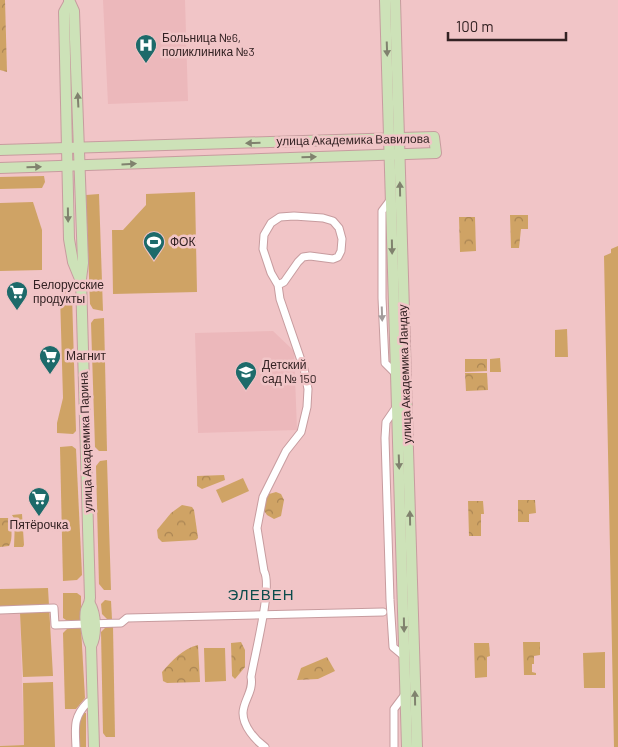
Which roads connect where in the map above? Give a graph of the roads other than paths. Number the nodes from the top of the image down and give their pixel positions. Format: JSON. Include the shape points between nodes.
{"nodes":[{"id":1,"x":385,"y":0,"type":"edge"},
{"id":2,"x":395,"y":0,"type":"edge"},
{"id":3,"x":69,"y":1,"type":"edge"},
{"id":4,"x":394,"y":138,"type":"junction"},
{"id":5,"x":67,"y":148,"type":"junction"},
{"id":6,"x":80,"y":149,"type":"junction"},
{"id":7,"x":0,"y":150,"type":"edge"},
{"id":8,"x":394,"y":154,"type":"junction"},
{"id":9,"x":67,"y":166,"type":"junction"},
{"id":10,"x":80,"y":166,"type":"junction"},
{"id":11,"x":0,"y":168,"type":"edge"},
{"id":12,"x":81,"y":280,"type":"junction"},
{"id":13,"x":278,"y":285,"type":"junction"},
{"id":14,"x":0,"y":610,"type":"edge"},
{"id":15,"x":383,"y":612,"type":"dead end"},
{"id":16,"x":263,"y":615,"type":"junction"},
{"id":17,"x":90,"y":624,"type":"junction"},
{"id":18,"x":406,"y":692,"type":"junction"},
{"id":19,"x":93,"y":701,"type":"junction"},
{"id":20,"x":76,"y":747,"type":"edge"},
{"id":21,"x":94,"y":747,"type":"edge"},
{"id":22,"x":264,"y":747,"type":"edge"},
{"id":23,"x":394,"y":747,"type":"edge"},
{"id":24,"x":407,"y":747,"type":"edge"},
{"id":25,"x":416,"y":747,"type":"edge"}],
"edges":[{"from":1,"to":4,"type":"street","name":"улица Академика Ландау","one_way":true},
{"from":2,"to":4,"type":"street","name":"улица Академика Ландау"},
{"from":3,"to":5,"type":"street","name":"улица Академика Парина","via":[[64,12]]},
{"from":6,"to":3,"type":"street","name":"улица Академика Парина","one_way":true,"via":[[74,11]]},
{"from":4,"to":6,"type":"street","name":"улица Академика Вавилова","one_way":true},
{"from":4,"to":8,"type":"street","name":"улица Академика Ландау"},
{"from":4,"to":8,"type":"street","name":"улица Академика Вавилова","via":[[434,137],[436,153]]},
{"from":5,"to":6,"type":"street","name":"улица Академика Вавилова"},
{"from":5,"to":7,"type":"street","name":"улица Академика Вавилова"},
{"from":5,"to":9,"type":"street","name":"улица Академика Парина"},
{"from":6,"to":10,"type":"street","name":"улица Академика Парина"},
{"from":10,"to":8,"type":"street","name":"улица Академика Вавилова","one_way":true},
{"from":8,"to":18,"type":"street","name":"улица Академика Ландау","one_way":true,"via":[[391,199]]},
{"from":25,"to":8,"type":"street","name":"улица Академика Ландау","one_way":true},
{"from":9,"to":10,"type":"street","name":"улица Академика Вавилова"},
{"from":11,"to":9,"type":"street","name":"улица Академика Вавилова","one_way":true},
{"from":9,"to":12,"type":"street","name":"улица Академика Парина","one_way":true,"via":[[69,240]]},
{"from":10,"to":12,"type":"street","name":"улица Академика Парина"},
{"from":12,"to":17,"type":"street","name":"улица Академика Парина","via":[[90,604],[94,610]]},
{"from":13,"to":13,"type":"street","via":[[263,249],[264,235],[271,223],[280,217],[294,216],[333,221],[342,239],[338,257],[303,258]]},
{"from":13,"to":16,"type":"street","via":[[308,389],[301,432],[286,451],[260,509],[257,528],[267,576]]},
{"from":14,"to":17,"type":"street","via":[[54,608],[55,625]]},
{"from":15,"to":16,"type":"street"},
{"from":16,"to":17,"type":"street","via":[[126,618],[121,623]]},
{"from":16,"to":22,"type":"street","via":[[252,684],[243,712],[250,732]]},
{"from":17,"to":19,"type":"street","name":"улица Академика Парина","via":[[95,639],[92,646]]},
{"from":18,"to":23,"type":"street","via":[[394,708]]},
{"from":18,"to":24,"type":"street","name":"улица Академика Ландау"},
{"from":19,"to":20,"type":"street","via":[[88,702],[77,716]]},
{"from":19,"to":21,"type":"street","name":"улица Академика Парина"}]}
